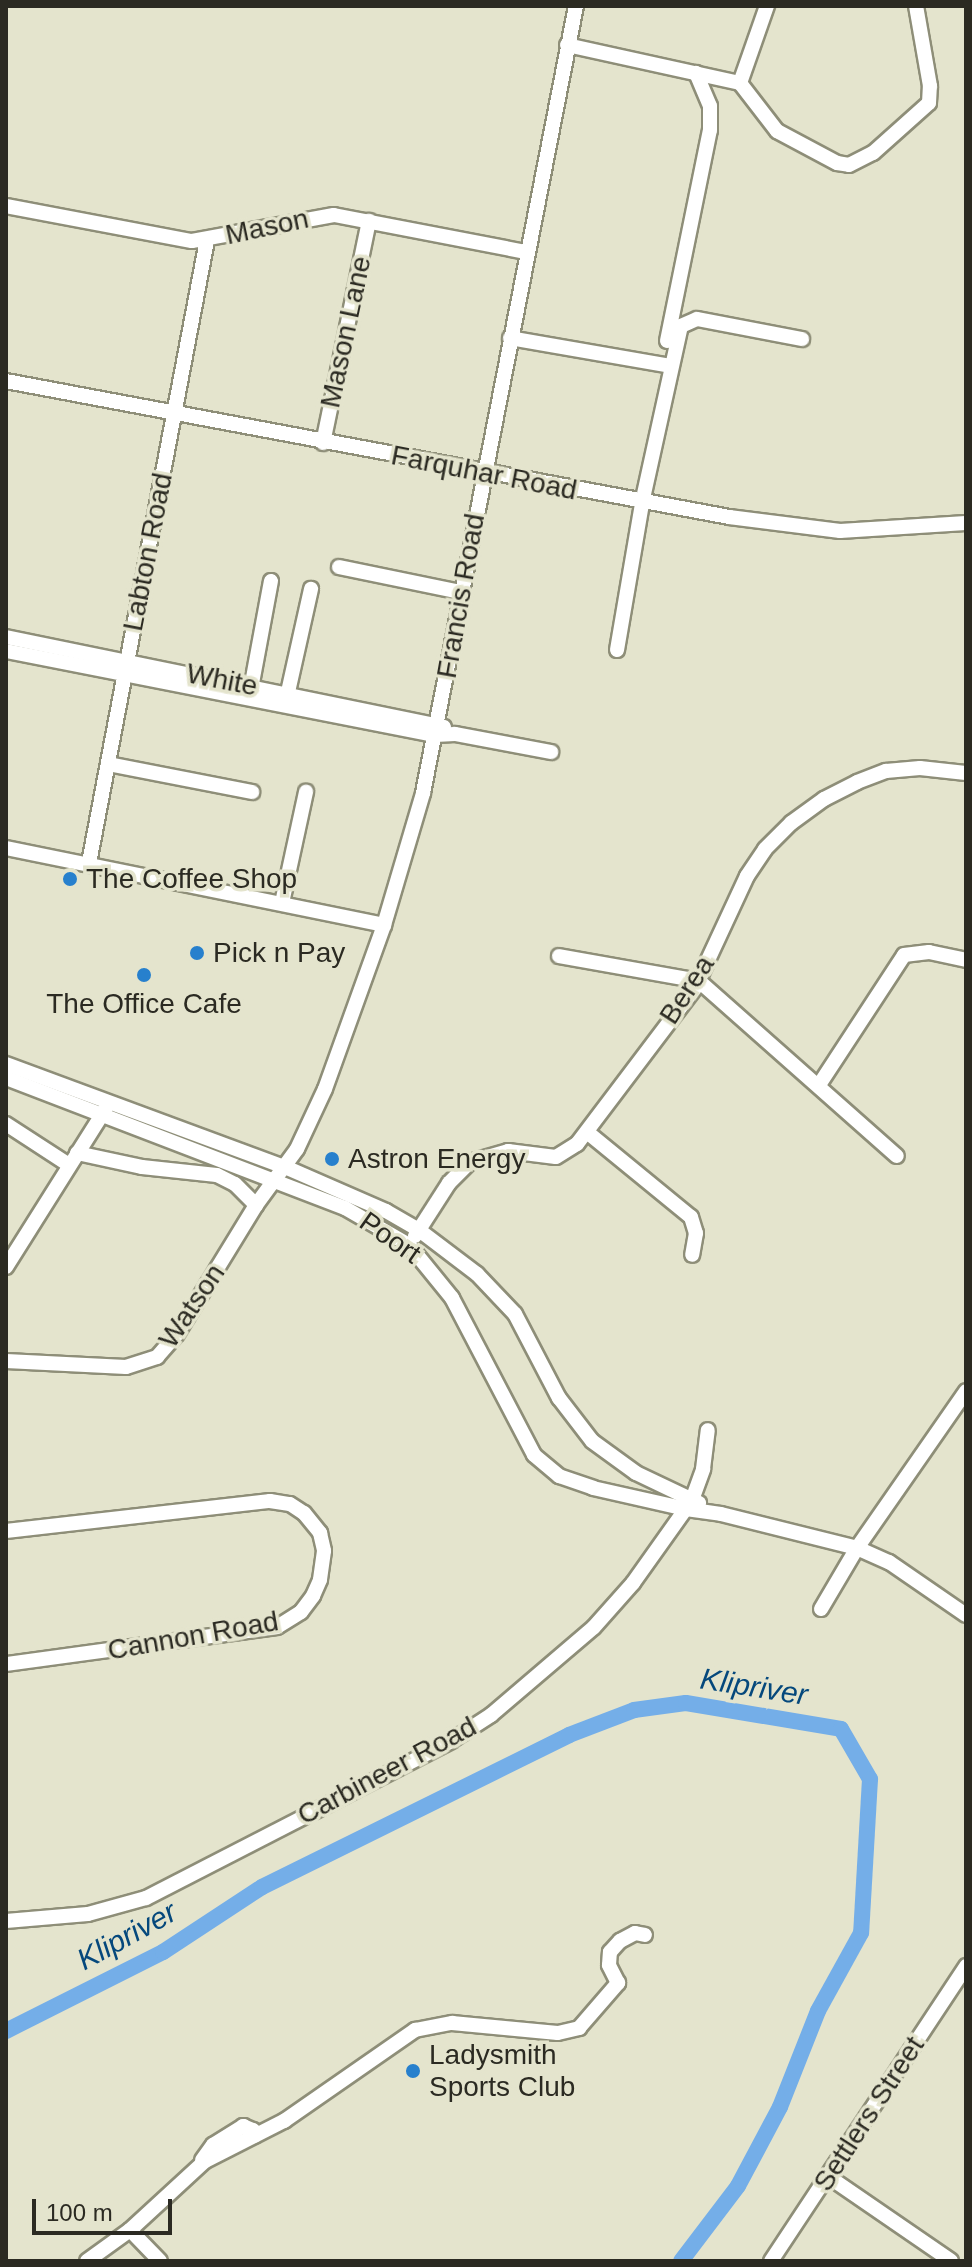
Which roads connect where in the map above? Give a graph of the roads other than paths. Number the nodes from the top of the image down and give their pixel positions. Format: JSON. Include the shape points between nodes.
{"nodes":[{"id":1,"x":576,"y":6,"type":"edge"},
{"id":2,"x":767,"y":6,"type":"edge"},
{"id":3,"x":916,"y":6,"type":"edge"},
{"id":4,"x":567,"y":45,"type":"junction"},
{"id":5,"x":696,"y":73,"type":"junction"},
{"id":6,"x":740,"y":83,"type":"junction"},
{"id":7,"x":6,"y":206,"type":"edge"},
{"id":8,"x":369,"y":221,"type":"junction"},
{"id":9,"x":207,"y":240,"type":"junction"},
{"id":10,"x":527,"y":252,"type":"junction"},
{"id":11,"x":510,"y":338,"type":"junction"},
{"id":12,"x":802,"y":339,"type":"dead end"},
{"id":13,"x":667,"y":365,"type":"junction"},
{"id":14,"x":6,"y":381,"type":"edge"},
{"id":15,"x":175,"y":415,"type":"junction"},
{"id":16,"x":323,"y":443,"type":"junction"},
{"id":17,"x":483,"y":473,"type":"junction"},
{"id":18,"x":642,"y":503,"type":"junction"},
{"id":19,"x":966,"y":523,"type":"edge"},
{"id":20,"x":339,"y":567,"type":"dead end"},
{"id":21,"x":271,"y":581,"type":"dead end"},
{"id":22,"x":311,"y":589,"type":"dead end"},
{"id":23,"x":461,"y":592,"type":"junction"},
{"id":24,"x":6,"y":637,"type":"edge"},
{"id":25,"x":617,"y":650,"type":"dead end"},
{"id":26,"x":6,"y":651,"type":"edge"},
{"id":27,"x":126,"y":668,"type":"junction"},
{"id":28,"x":250,"y":692,"type":"junction"},
{"id":29,"x":286,"y":699,"type":"junction"},
{"id":30,"x":436,"y":729,"type":"junction"},
{"id":31,"x":551,"y":752,"type":"dead end"},
{"id":32,"x":108,"y":764,"type":"junction"},
{"id":33,"x":966,"y":773,"type":"edge"},
{"id":34,"x":252,"y":792,"type":"dead end"},
{"id":35,"x":306,"y":792,"type":"dead end"},
{"id":36,"x":6,"y":848,"type":"edge"},
{"id":37,"x":89,"y":863,"type":"junction"},
{"id":38,"x":282,"y":903,"type":"junction"},
{"id":39,"x":384,"y":925,"type":"junction"},
{"id":40,"x":559,"y":956,"type":"dead end"},
{"id":41,"x":966,"y":960,"type":"edge"},
{"id":42,"x":699,"y":981,"type":"junction"},
{"id":43,"x":6,"y":1064,"type":"edge"},
{"id":44,"x":6,"y":1078,"type":"edge"},
{"id":45,"x":819,"y":1085,"type":"junction"},
{"id":46,"x":105,"y":1109,"type":"junction"},
{"id":47,"x":6,"y":1124,"type":"edge"},
{"id":48,"x":587,"y":1132,"type":"junction"},
{"id":49,"x":897,"y":1156,"type":"dead end"},
{"id":50,"x":73,"y":1159,"type":"junction"},
{"id":51,"x":285,"y":1167,"type":"junction"},
{"id":52,"x":274,"y":1180,"type":"junction"},
{"id":53,"x":256,"y":1205,"type":"junction"},
{"id":54,"x":419,"y":1230,"type":"junction"},
{"id":55,"x":409,"y":1245,"type":"junction"},
{"id":56,"x":692,"y":1255,"type":"dead end"},
{"id":57,"x":6,"y":1267,"type":"edge"},
{"id":58,"x":6,"y":1361,"type":"edge"},
{"id":59,"x":966,"y":1391,"type":"edge"},
{"id":60,"x":708,"y":1430,"type":"dead end"},
{"id":61,"x":689,"y":1504,"type":"junction"},
{"id":62,"x":6,"y":1531,"type":"edge"},
{"id":63,"x":857,"y":1548,"type":"junction"},
{"id":64,"x":821,"y":1609,"type":"dead end"},
{"id":65,"x":966,"y":1615,"type":"edge"},
{"id":66,"x":6,"y":1664,"type":"edge"},
{"id":67,"x":6,"y":1921,"type":"edge"},
{"id":68,"x":645,"y":1935,"type":"dead end"},
{"id":69,"x":966,"y":1966,"type":"edge"},
{"id":70,"x":829,"y":2177,"type":"junction"},
{"id":71,"x":130,"y":2230,"type":"junction"},
{"id":72,"x":87,"y":2261,"type":"edge"},
{"id":73,"x":160,"y":2261,"type":"edge"},
{"id":74,"x":771,"y":2261,"type":"edge"},
{"id":75,"x":951,"y":2261,"type":"edge"}],
"edges":[{"from":1,"to":4,"type":"street","name":"Francis Road"},
{"from":2,"to":6,"type":"street"},
{"from":3,"to":6,"type":"street","via":[[929,103],[856,163],[837,163],[784,136]]},
{"from":4,"to":5,"type":"street"},
{"from":4,"to":10,"type":"street","name":"Francis Road"},
{"from":5,"to":6,"type":"street"},
{"from":5,"to":13,"type":"street","via":[[711,124]]},
{"from":7,"to":9,"type":"street","name":"Mason","via":[[176,239]]},
{"from":8,"to":9,"type":"street","name":"Mason","via":[[328,215]]},
{"from":8,"to":10,"type":"street","name":"Mason"},
{"from":8,"to":16,"type":"street","name":"Mason Lane"},
{"from":9,"to":15,"type":"street","name":"Labton Road"},
{"from":10,"to":11,"type":"street","name":"Francis Road"},
{"from":11,"to":13,"type":"street"},
{"from":11,"to":17,"type":"street","name":"Francis Road"},
{"from":12,"to":13,"type":"street","via":[[697,319],[684,323]]},
{"from":13,"to":18,"type":"street"},
{"from":14,"to":15,"type":"street","name":"Farquhar Road"},
{"from":15,"to":16,"type":"street","name":"Farquhar Road"},
{"from":15,"to":27,"type":"street","name":"Labton Road"},
{"from":16,"to":17,"type":"street","name":"Farquhar Road"},
{"from":17,"to":18,"type":"street","name":"Farquhar Road"},
{"from":17,"to":23,"type":"street","name":"Francis Road"},
{"from":18,"to":19,"type":"street","name":"Farquhar Road","via":[[840,531]]},
{"from":18,"to":25,"type":"street"},
{"from":20,"to":23,"type":"street"},
{"from":21,"to":28,"type":"street"},
{"from":22,"to":29,"type":"street"},
{"from":23,"to":30,"type":"street","name":"Francis Road"},
{"from":24,"to":27,"type":"street","name":"White"},
{"from":26,"to":27,"type":"street","name":"White"},
{"from":27,"to":28,"type":"street","name":"White"},
{"from":27,"to":32,"type":"street","name":"Labton Road"},
{"from":28,"to":29,"type":"street","name":"White"},
{"from":29,"to":30,"type":"street","name":"White"},
{"from":30,"to":31,"type":"street"},
{"from":30,"to":39,"type":"street","name":"Francis Road"},
{"from":32,"to":34,"type":"street"},
{"from":32,"to":37,"type":"street","name":"Labton Road"},
{"from":33,"to":42,"type":"street","name":"Berea","via":[[886,771],[798,817],[765,849],[747,876]]},
{"from":35,"to":38,"type":"street"},
{"from":36,"to":37,"type":"street"},
{"from":37,"to":38,"type":"street"},
{"from":38,"to":39,"type":"street"},
{"from":39,"to":51,"type":"street","name":"Francis Road","via":[[325,1089]]},
{"from":40,"to":42,"type":"street"},
{"from":41,"to":45,"type":"street","via":[[920,952],[904,955]]},
{"from":42,"to":45,"type":"street"},
{"from":42,"to":48,"type":"street","name":"Berea"},
{"from":43,"to":46,"type":"street","name":"Poort"},
{"from":44,"to":46,"type":"street","name":"Poort"},
{"from":45,"to":49,"type":"street"},
{"from":46,"to":50,"type":"street"},
{"from":46,"to":51,"type":"street","name":"Poort"},
{"from":46,"to":52,"type":"street","name":"Poort"},
{"from":47,"to":50,"type":"street"},
{"from":48,"to":54,"type":"street","name":"Berea","via":[[556,1157],[508,1151],[470,1162],[449,1183]]},
{"from":48,"to":56,"type":"street","via":[[691,1217],[696,1233]]},
{"from":50,"to":53,"type":"street","via":[[217,1175]]},
{"from":50,"to":57,"type":"street"},
{"from":51,"to":52,"type":"street","name":"Watson"},
{"from":51,"to":54,"type":"street","name":"Poort"},
{"from":52,"to":53,"type":"street","name":"Watson"},
{"from":52,"to":55,"type":"street","name":"Poort","via":[[349,1210]]},
{"from":53,"to":58,"type":"street","name":"Watson","via":[[177,1334],[157,1357],[126,1367]]},
{"from":54,"to":55,"type":"street","name":"Berea"},
{"from":54,"to":61,"type":"street","name":"Poort","via":[[477,1274],[515,1314],[559,1398],[592,1441]]},
{"from":55,"to":61,"type":"street","name":"Poort","via":[[443,1283],[539,1463],[572,1482]]},
{"from":59,"to":63,"type":"street"},
{"from":60,"to":61,"type":"street","name":"Carbineer Road","via":[[703,1469]]},
{"from":61,"to":63,"type":"street","name":"Poort"},
{"from":61,"to":67,"type":"street","name":"Carbineer Road","via":[[609,1612],[509,1701],[460,1735],[146,1898],[88,1914]]},
{"from":62,"to":66,"type":"street","name":"Cannon Road","via":[[270,1501],[304,1513],[320,1533],[324,1551],[313,1596],[301,1612],[277,1627]]},
{"from":63,"to":64,"type":"street"},
{"from":63,"to":65,"type":"street","name":"Poort","via":[[889,1562]]},
{"from":68,"to":71,"type":"street","via":[[635,1933],[610,1952],[609,1965],[618,1983],[586,2022],[566,2033],[462,2023],[415,2030],[308,2106],[197,2167]]},
{"from":69,"to":70,"type":"street","name":"Settlers Street"},
{"from":70,"to":74,"type":"street","name":"Settlers Street"},
{"from":70,"to":75,"type":"street"},
{"from":71,"to":72,"type":"street"},
{"from":71,"to":73,"type":"street"}]}
